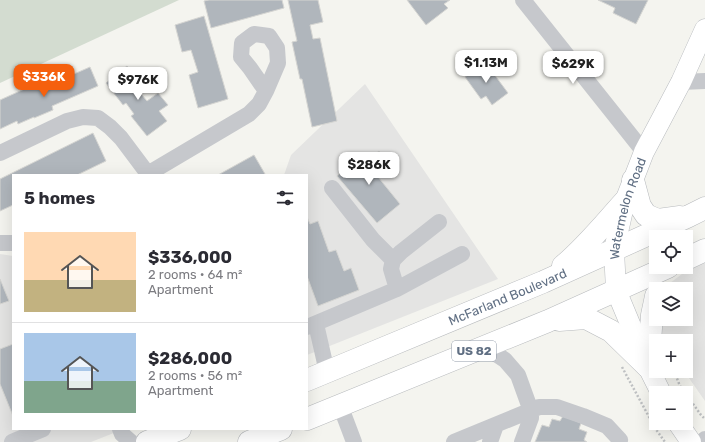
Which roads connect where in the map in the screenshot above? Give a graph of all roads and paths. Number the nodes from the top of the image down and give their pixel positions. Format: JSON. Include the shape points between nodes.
{"nodes":[{"id":1,"x":523,"y":0,"type":"edge"},
{"id":2,"x":705,"y":29,"type":"edge"},
{"id":3,"x":705,"y":81,"type":"edge"},
{"id":4,"x":681,"y":82,"type":"junction"},
{"id":5,"x":266,"y":91,"type":"dead end"},
{"id":6,"x":644,"y":152,"type":"junction"},
{"id":7,"x":0,"y":153,"type":"edge"},
{"id":8,"x":147,"y":174,"type":"edge"},
{"id":9,"x":633,"y":180,"type":"junction"},
{"id":10,"x":332,"y":188,"type":"dead end"},
{"id":11,"x":625,"y":201,"type":"junction"},
{"id":12,"x":697,"y":212,"type":"edge"},
{"id":13,"x":439,"y":222,"type":"dead end"},
{"id":14,"x":0,"y":243,"type":"edge"},
{"id":15,"x":12,"y":243,"type":"edge"},
{"id":16,"x":614,"y":250,"type":"junction"},
{"id":17,"x":705,"y":250,"type":"edge"},
{"id":18,"x":462,"y":254,"type":"dead end"},
{"id":19,"x":693,"y":256,"type":"edge"},
{"id":20,"x":393,"y":260,"type":"junction"},
{"id":21,"x":652,"y":274,"type":"edge"},
{"id":22,"x":670,"y":274,"type":"edge"},
{"id":23,"x":543,"y":282,"type":"junction"},
{"id":24,"x":663,"y":282,"type":"edge"},
{"id":25,"x":398,"y":289,"type":"junction"},
{"id":26,"x":616,"y":290,"type":"junction"},
{"id":27,"x":548,"y":321,"type":"junction"},
{"id":28,"x":311,"y":326,"type":"edge"},
{"id":29,"x":651,"y":326,"type":"edge"},
{"id":30,"x":484,"y":346,"type":"junction"},
{"id":31,"x":620,"y":362,"type":"dead end"},
{"id":32,"x":648,"y":367,"type":"junction"},
{"id":33,"x":327,"y":372,"type":"junction"},
{"id":34,"x":308,"y":380,"type":"edge"},
{"id":35,"x":657,"y":386,"type":"edge"},
{"id":36,"x":693,"y":404,"type":"edge"},
{"id":37,"x":340,"y":405,"type":"junction"},
{"id":38,"x":531,"y":411,"type":"junction"},
{"id":39,"x":308,"y":419,"type":"edge"},
{"id":40,"x":705,"y":419,"type":"edge"},
{"id":41,"x":496,"y":425,"type":"junction"},
{"id":42,"x":41,"y":430,"type":"edge"},
{"id":43,"x":120,"y":430,"type":"edge"},
{"id":44,"x":136,"y":430,"type":"edge"},
{"id":45,"x":177,"y":430,"type":"edge"},
{"id":46,"x":186,"y":430,"type":"edge"},
{"id":47,"x":279,"y":430,"type":"edge"},
{"id":48,"x":683,"y":430,"type":"edge"},
{"id":49,"x":705,"y":440,"type":"edge"},
{"id":50,"x":620,"y":441,"type":"edge"},
{"id":51,"x":12,"y":442,"type":"edge"},
{"id":52,"x":131,"y":442,"type":"edge"},
{"id":53,"x":136,"y":442,"type":"edge"},
{"id":54,"x":147,"y":442,"type":"edge"},
{"id":55,"x":168,"y":442,"type":"edge"},
{"id":56,"x":249,"y":442,"type":"edge"},
{"id":57,"x":354,"y":442,"type":"edge"},
{"id":58,"x":454,"y":442,"type":"edge"},
{"id":59,"x":490,"y":442,"type":"edge"},
{"id":60,"x":522,"y":442,"type":"edge"},
{"id":61,"x":665,"y":442,"type":"edge"},
{"id":62,"x":691,"y":442,"type":"edge"},
{"id":63,"x":702,"y":442,"type":"edge"}],
"edges":[{"from":1,"to":6,"type":"street"},
{"from":2,"to":4,"type":"main road","name":"Watermelon Road"},
{"from":3,"to":4,"type":"street"},
{"from":4,"to":6,"type":"main road","name":"Watermelon Road"},
{"from":5,"to":8,"type":"street","via":[[259,104],[249,114]]},
{"from":6,"to":9,"type":"main road","name":"Watermelon Road"},
{"from":7,"to":8,"type":"street","via":[[67,121],[83,116],[98,118],[110,127]]},
{"from":9,"to":11,"type":"main road","name":"Watermelon Road"},
{"from":9,"to":12,"type":"highway","via":[[640,206],[646,215],[658,220]]},
{"from":10,"to":20,"type":"street","via":[[373,240]]},
{"from":11,"to":16,"type":"main road","name":"Watermelon Road"},
{"from":11,"to":23,"type":"highway","via":[[572,259]]},
{"from":12,"to":16,"type":"highway","name":"McFarland Boulevard"},
{"from":13,"to":20,"type":"street"},
{"from":14,"to":15,"type":"street"},
{"from":16,"to":23,"type":"highway","name":"McFarland Boulevard"},
{"from":16,"to":26,"type":"main road","name":"Watermelon Road"},
{"from":17,"to":19,"type":"highway"},
{"from":18,"to":25,"type":"street"},
{"from":20,"to":25,"type":"street","via":[[391,269]]},
{"from":21,"to":26,"type":"highway","number":"US 82"},
{"from":22,"to":24,"type":"highway"},
{"from":23,"to":33,"type":"highway","name":"McFarland Boulevard"},
{"from":25,"to":28,"type":"street"},
{"from":26,"to":27,"type":"highway","number":"US 82"},
{"from":26,"to":32,"type":"main road","name":"Watermelon Road"},
{"from":27,"to":30,"type":"highway","number":"US 82"},
{"from":27,"to":32,"type":"highway","via":[[586,318],[611,331]]},
{"from":28,"to":33,"type":"street"},
{"from":29,"to":32,"type":"highway"},
{"from":30,"to":37,"type":"highway","number":"US 82"},
{"from":30,"to":38,"type":"street","via":[[505,360],[518,375]]},
{"from":31,"to":61,"type":"path"},
{"from":32,"to":35,"type":"main road","name":"Watermelon Road"},
{"from":33,"to":34,"type":"highway","name":"McFarland Boulevard"},
{"from":36,"to":40,"type":"path"},
{"from":37,"to":39,"type":"highway","number":"US 82"},
{"from":37,"to":57,"type":"street"},
{"from":38,"to":41,"type":"street"},
{"from":38,"to":50,"type":"street","via":[[539,407],[557,407],[607,426]]},
{"from":38,"to":60,"type":"street"},
{"from":41,"to":58,"type":"street"},
{"from":41,"to":59,"type":"street"},
{"from":42,"to":51,"type":"street"},
{"from":43,"to":52,"type":"street"},
{"from":44,"to":53,"type":"street"},
{"from":45,"to":54,"type":"highway"},
{"from":46,"to":55,"type":"highway"},
{"from":47,"to":56,"type":"highway"},
{"from":48,"to":62,"type":"main road"},
{"from":49,"to":63,"type":"street"}]}
